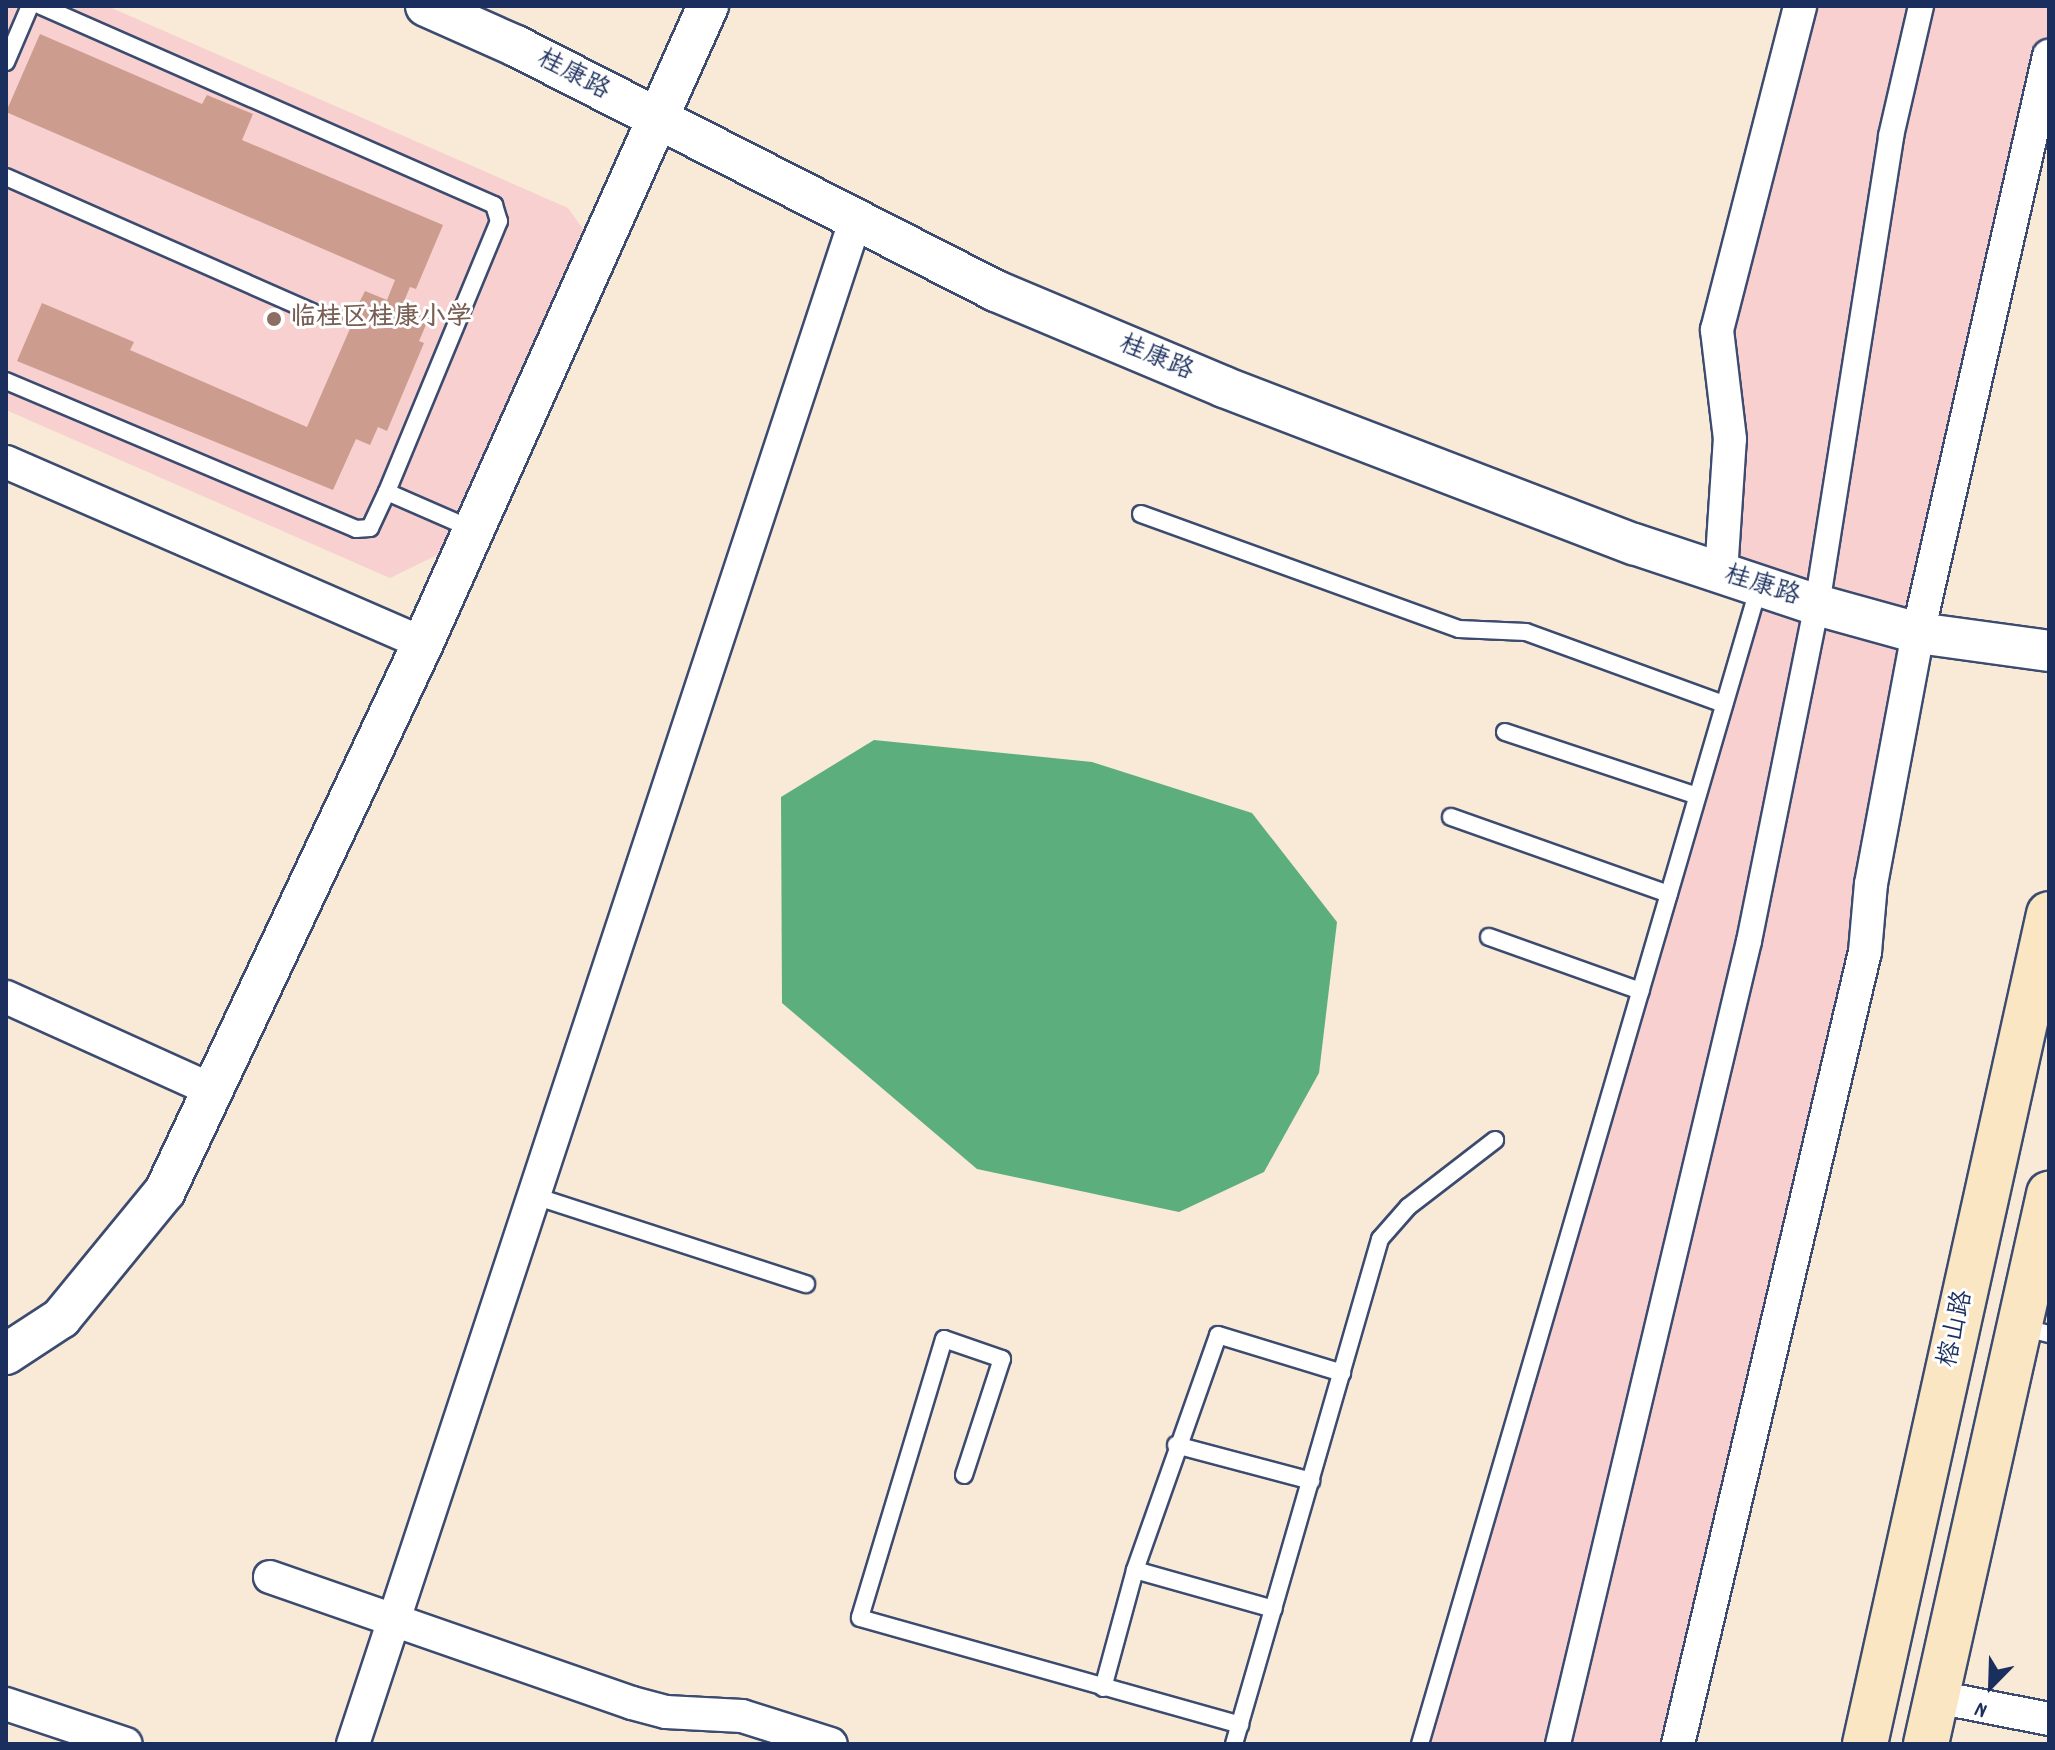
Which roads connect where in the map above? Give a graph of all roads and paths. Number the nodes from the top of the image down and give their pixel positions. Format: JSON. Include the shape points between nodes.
{"nodes":[{"id":1,"x":30,"y":6,"type":"edge"},
{"id":2,"x":41,"y":6,"type":"edge"},
{"id":3,"x":426,"y":6,"type":"edge"},
{"id":4,"x":708,"y":6,"type":"edge"},
{"id":5,"x":1800,"y":6,"type":"edge"},
{"id":6,"x":1921,"y":6,"type":"edge"},
{"id":7,"x":2049,"y":56,"type":"edge"},
{"id":8,"x":6,"y":62,"type":"edge"},
{"id":9,"x":658,"y":120,"type":"junction"},
{"id":10,"x":6,"y":177,"type":"edge"},
{"id":11,"x":856,"y":219,"type":"junction"},
{"id":12,"x":316,"y":314,"type":"dead end"},
{"id":13,"x":6,"y":381,"type":"edge"},
{"id":14,"x":6,"y":462,"type":"edge"},
{"id":15,"x":387,"y":492,"type":"junction"},
{"id":16,"x":1141,"y":514,"type":"dead end"},
{"id":17,"x":474,"y":530,"type":"junction"},
{"id":18,"x":1721,"y":573,"type":"junction"},
{"id":19,"x":1759,"y":586,"type":"junction"},
{"id":20,"x":1817,"y":605,"type":"junction"},
{"id":21,"x":1918,"y":633,"type":"junction"},
{"id":22,"x":423,"y":643,"type":"junction"},
{"id":23,"x":2049,"y":651,"type":"edge"},
{"id":24,"x":1724,"y":704,"type":"junction"},
{"id":25,"x":1505,"y":732,"type":"dead end"},
{"id":26,"x":1697,"y":796,"type":"junction"},
{"id":27,"x":1451,"y":817,"type":"dead end"},
{"id":28,"x":1669,"y":894,"type":"junction"},
{"id":29,"x":2049,"y":914,"type":"edge"},
{"id":30,"x":1489,"y":937,"type":"dead end"},
{"id":31,"x":1641,"y":991,"type":"junction"},
{"id":32,"x":6,"y":997,"type":"edge"},
{"id":33,"x":212,"y":1090,"type":"junction"},
{"id":34,"x":1495,"y":1140,"type":"dead end"},
{"id":35,"x":2049,"y":1194,"type":"edge"},
{"id":36,"x":535,"y":1196,"type":"junction"},
{"id":37,"x":806,"y":1284,"type":"dead end"},
{"id":38,"x":2034,"y":1330,"type":"edge"},
{"id":39,"x":6,"y":1354,"type":"edge"},
{"id":40,"x":1342,"y":1373,"type":"junction"},
{"id":41,"x":1176,"y":1445,"type":"junction"},
{"id":42,"x":964,"y":1475,"type":"dead end"},
{"id":43,"x":1311,"y":1481,"type":"junction"},
{"id":44,"x":1135,"y":1570,"type":"junction"},
{"id":45,"x":270,"y":1577,"type":"dead end"},
{"id":46,"x":1274,"y":1609,"type":"junction"},
{"id":47,"x":396,"y":1621,"type":"junction"},
{"id":48,"x":1103,"y":1688,"type":"junction"},
{"id":49,"x":1937,"y":1697,"type":"junction"},
{"id":50,"x":6,"y":1704,"type":"edge"},
{"id":51,"x":2049,"y":1719,"type":"edge"},
{"id":52,"x":1240,"y":1725,"type":"junction"},
{"id":53,"x":126,"y":1744,"type":"edge"},
{"id":54,"x":353,"y":1744,"type":"edge"},
{"id":55,"x":831,"y":1744,"type":"edge"},
{"id":56,"x":1234,"y":1744,"type":"edge"},
{"id":57,"x":1420,"y":1744,"type":"edge"},
{"id":58,"x":1558,"y":1744,"type":"edge"},
{"id":59,"x":1678,"y":1744,"type":"edge"},
{"id":60,"x":1865,"y":1744,"type":"edge"},
{"id":61,"x":1926,"y":1744,"type":"edge"}],
"edges":[{"from":1,"to":8,"type":"lane"},
{"from":2,"to":15,"type":"lane","via":[[494,205],[499,221]]},
{"from":3,"to":9,"type":"street","name":"桂康路"},
{"from":4,"to":9,"type":"street"},
{"from":5,"to":18,"type":"street","via":[[1717,330],[1730,439]]},
{"from":6,"to":20,"type":"street","via":[[1891,136]]},
{"from":7,"to":21,"type":"street"},
{"from":9,"to":11,"type":"street","name":"桂康路"},
{"from":9,"to":17,"type":"street"},
{"from":10,"to":12,"type":"lane"},
{"from":11,"to":18,"type":"street","name":"桂康路","via":[[996,291],[1224,387]]},
{"from":11,"to":36,"type":"street"},
{"from":13,"to":15,"type":"lane","via":[[356,529],[370,528]]},
{"from":14,"to":22,"type":"street"},
{"from":15,"to":17,"type":"lane"},
{"from":16,"to":24,"type":"lane","via":[[1459,629],[1526,632]]},
{"from":17,"to":22,"type":"street"},
{"from":18,"to":19,"type":"street","name":"桂康路"},
{"from":19,"to":20,"type":"street","name":"桂康路"},
{"from":19,"to":24,"type":"lane"},
{"from":20,"to":21,"type":"street","name":"桂康路"},
{"from":20,"to":58,"type":"street","via":[[1749,941]]},
{"from":21,"to":23,"type":"street","name":"桂康路"},
{"from":21,"to":59,"type":"street","via":[[1871,884],[1865,952]]},
{"from":22,"to":33,"type":"street"},
{"from":24,"to":26,"type":"lane"},
{"from":25,"to":26,"type":"lane"},
{"from":26,"to":28,"type":"lane"},
{"from":27,"to":28,"type":"lane"},
{"from":28,"to":31,"type":"lane"},
{"from":29,"to":60,"type":"main road","name":"榕山路"},
{"from":30,"to":31,"type":"lane"},
{"from":31,"to":57,"type":"lane"},
{"from":32,"to":33,"type":"street"},
{"from":33,"to":39,"type":"street","via":[[165,1191],[61,1318]]},
{"from":34,"to":40,"type":"lane","via":[[1390,1224],[1380,1239]]},
{"from":35,"to":38,"type":"main road"},
{"from":36,"to":37,"type":"lane"},
{"from":36,"to":47,"type":"street"},
{"from":38,"to":49,"type":"main road"},
{"from":40,"to":41,"type":"lane","via":[[1218,1335]]},
{"from":40,"to":43,"type":"lane"},
{"from":41,"to":43,"type":"lane"},
{"from":41,"to":44,"type":"lane"},
{"from":42,"to":48,"type":"lane","via":[[1002,1359],[944,1339],[860,1618]]},
{"from":43,"to":46,"type":"lane"},
{"from":44,"to":46,"type":"lane"},
{"from":44,"to":48,"type":"lane"},
{"from":45,"to":47,"type":"street"},
{"from":46,"to":52,"type":"lane"},
{"from":47,"to":54,"type":"street"},
{"from":47,"to":55,"type":"street","via":[[632,1703],[666,1712],[742,1716]]},
{"from":48,"to":52,"type":"lane"},
{"from":49,"to":51,"type":"street"},
{"from":49,"to":61,"type":"main road"},
{"from":50,"to":53,"type":"street"},
{"from":52,"to":56,"type":"lane"}]}
